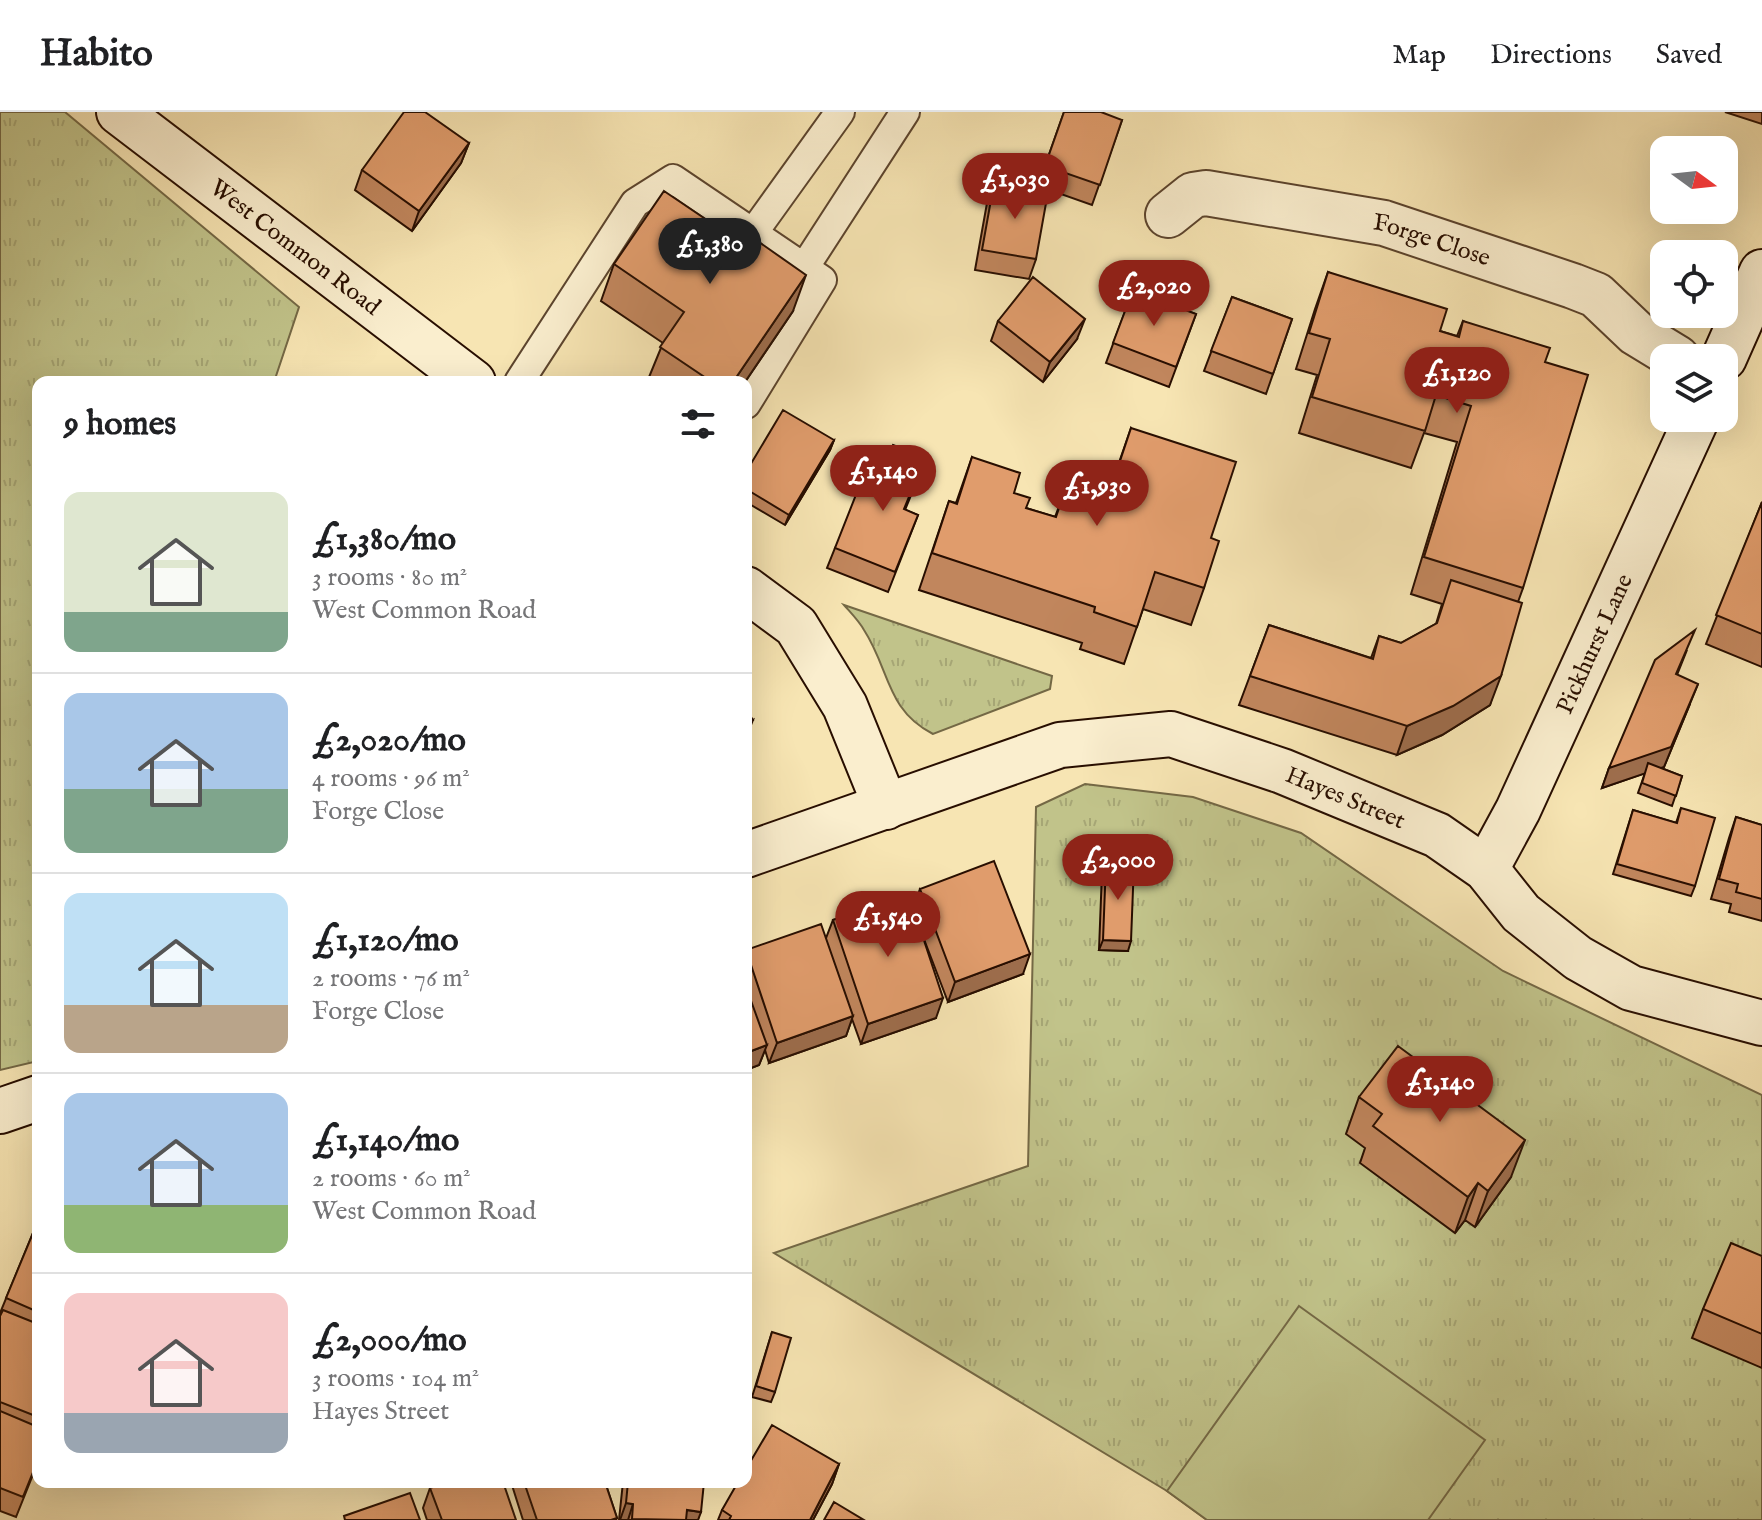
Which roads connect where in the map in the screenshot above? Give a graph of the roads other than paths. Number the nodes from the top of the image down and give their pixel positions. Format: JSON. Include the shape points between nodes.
{"nodes":[{"id":1,"x":119,"y":112,"type":"edge"},
{"id":2,"x":840,"y":112,"type":"edge"},
{"id":3,"x":905,"y":112,"type":"edge"},
{"id":4,"x":1168,"y":215,"type":"dead end"},
{"id":5,"x":753,"y":233,"type":"junction"},
{"id":6,"x":804,"y":268,"type":"junction"},
{"id":7,"x":1762,"y":272,"type":"edge"},
{"id":8,"x":1654,"y":344,"type":"edge"},
{"id":9,"x":1730,"y":344,"type":"edge"},
{"id":10,"x":465,"y":376,"type":"edge"},
{"id":11,"x":523,"y":376,"type":"edge"},
{"id":12,"x":752,"y":394,"type":"edge"},
{"id":13,"x":1691,"y":432,"type":"edge"},
{"id":14,"x":752,"y":593,"type":"edge"},
{"id":15,"x":886,"y":807,"type":"junction"},
{"id":16,"x":752,"y":853,"type":"edge"},
{"id":17,"x":1486,"y":869,"type":"junction"},
{"id":18,"x":1762,"y":1023,"type":"edge"},
{"id":19,"x":32,"y":1100,"type":"edge"},
{"id":20,"x":0,"y":1111,"type":"edge"}],
"edges":[{"from":1,"to":10,"type":"main road","name":"West Common Road"},
{"from":2,"to":5,"type":"lane"},
{"from":3,"to":6,"type":"lane"},
{"from":4,"to":8,"type":"main road","name":"Forge Close","via":[[1193,195],[1206,193],[1384,223],[1596,295]]},
{"from":5,"to":6,"type":"lane"},
{"from":5,"to":11,"type":"lane","via":[[673,179],[635,203]]},
{"from":6,"to":12,"type":"lane","via":[[822,280]]},
{"from":7,"to":9,"type":"main road"},
{"from":13,"to":17,"type":"main road","name":"Pickhurst Lane"},
{"from":14,"to":15,"type":"main road","via":[[796,626],[845,706]]},
{"from":15,"to":16,"type":"main road","name":"Hayes Street"},
{"from":15,"to":17,"type":"main road","name":"Hayes Street","via":[[1060,745],[1171,734],[1282,771],[1437,835]]},
{"from":17,"to":18,"type":"main road","name":"Hayes Street","via":[[1521,913],[1578,958],[1631,988]]},
{"from":19,"to":20,"type":"main road"}]}
